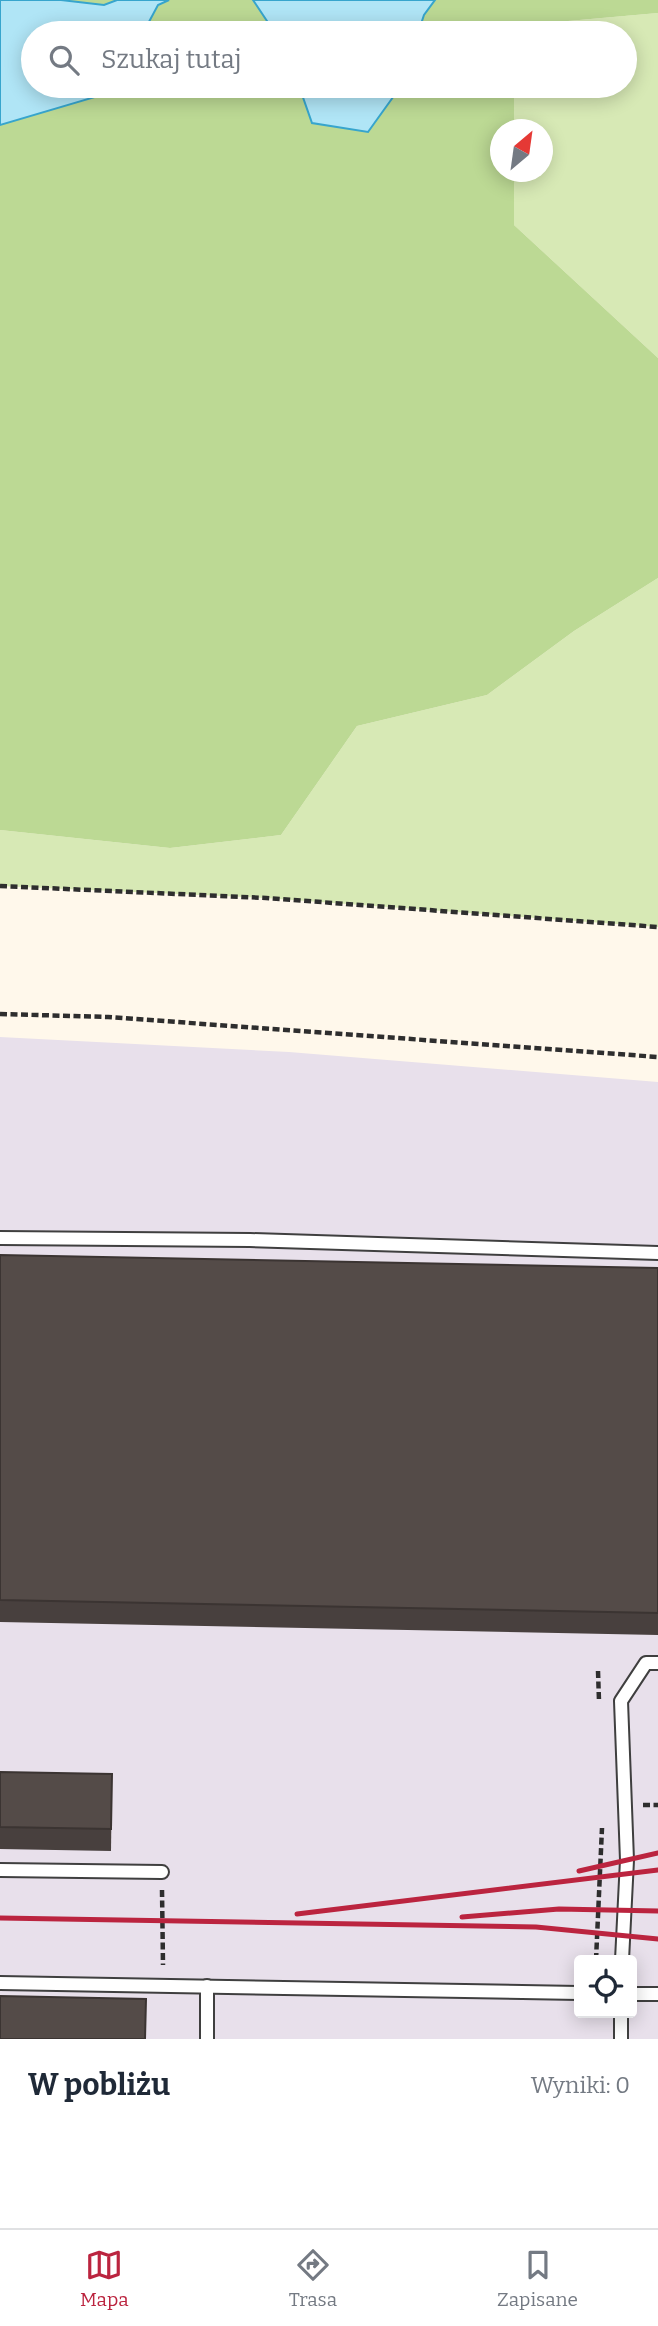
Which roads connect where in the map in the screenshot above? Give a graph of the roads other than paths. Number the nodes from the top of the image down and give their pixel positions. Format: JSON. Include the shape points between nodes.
{"nodes":[{"id":1,"x":0,"y":1238,"type":"edge"},
{"id":2,"x":658,"y":1253,"type":"edge"},
{"id":3,"x":658,"y":1663,"type":"edge"},
{"id":4,"x":0,"y":1870,"type":"edge"},
{"id":5,"x":162,"y":1872,"type":"road end"},
{"id":6,"x":622,"y":1955,"type":"edge"},
{"id":7,"x":0,"y":1983,"type":"edge"},
{"id":8,"x":207,"y":1986,"type":"junction"},
{"id":9,"x":574,"y":1993,"type":"edge"},
{"id":10,"x":637,"y":1994,"type":"edge"},
{"id":11,"x":658,"y":1994,"type":"edge"},
{"id":12,"x":621,"y":2018,"type":"edge"},
{"id":13,"x":206,"y":2039,"type":"edge"},
{"id":14,"x":621,"y":2039,"type":"edge"}],
"edges":[{"from":1,"to":2,"type":"lane","via":[[250,1240]]},
{"from":3,"to":6,"type":"lane","via":[[646,1663],[621,1701],[626,1860]]},
{"from":4,"to":5,"type":"lane"},
{"from":7,"to":8,"type":"lane"},
{"from":8,"to":9,"type":"lane"},
{"from":8,"to":13,"type":"lane"},
{"from":10,"to":11,"type":"lane"},
{"from":12,"to":14,"type":"lane"}]}
